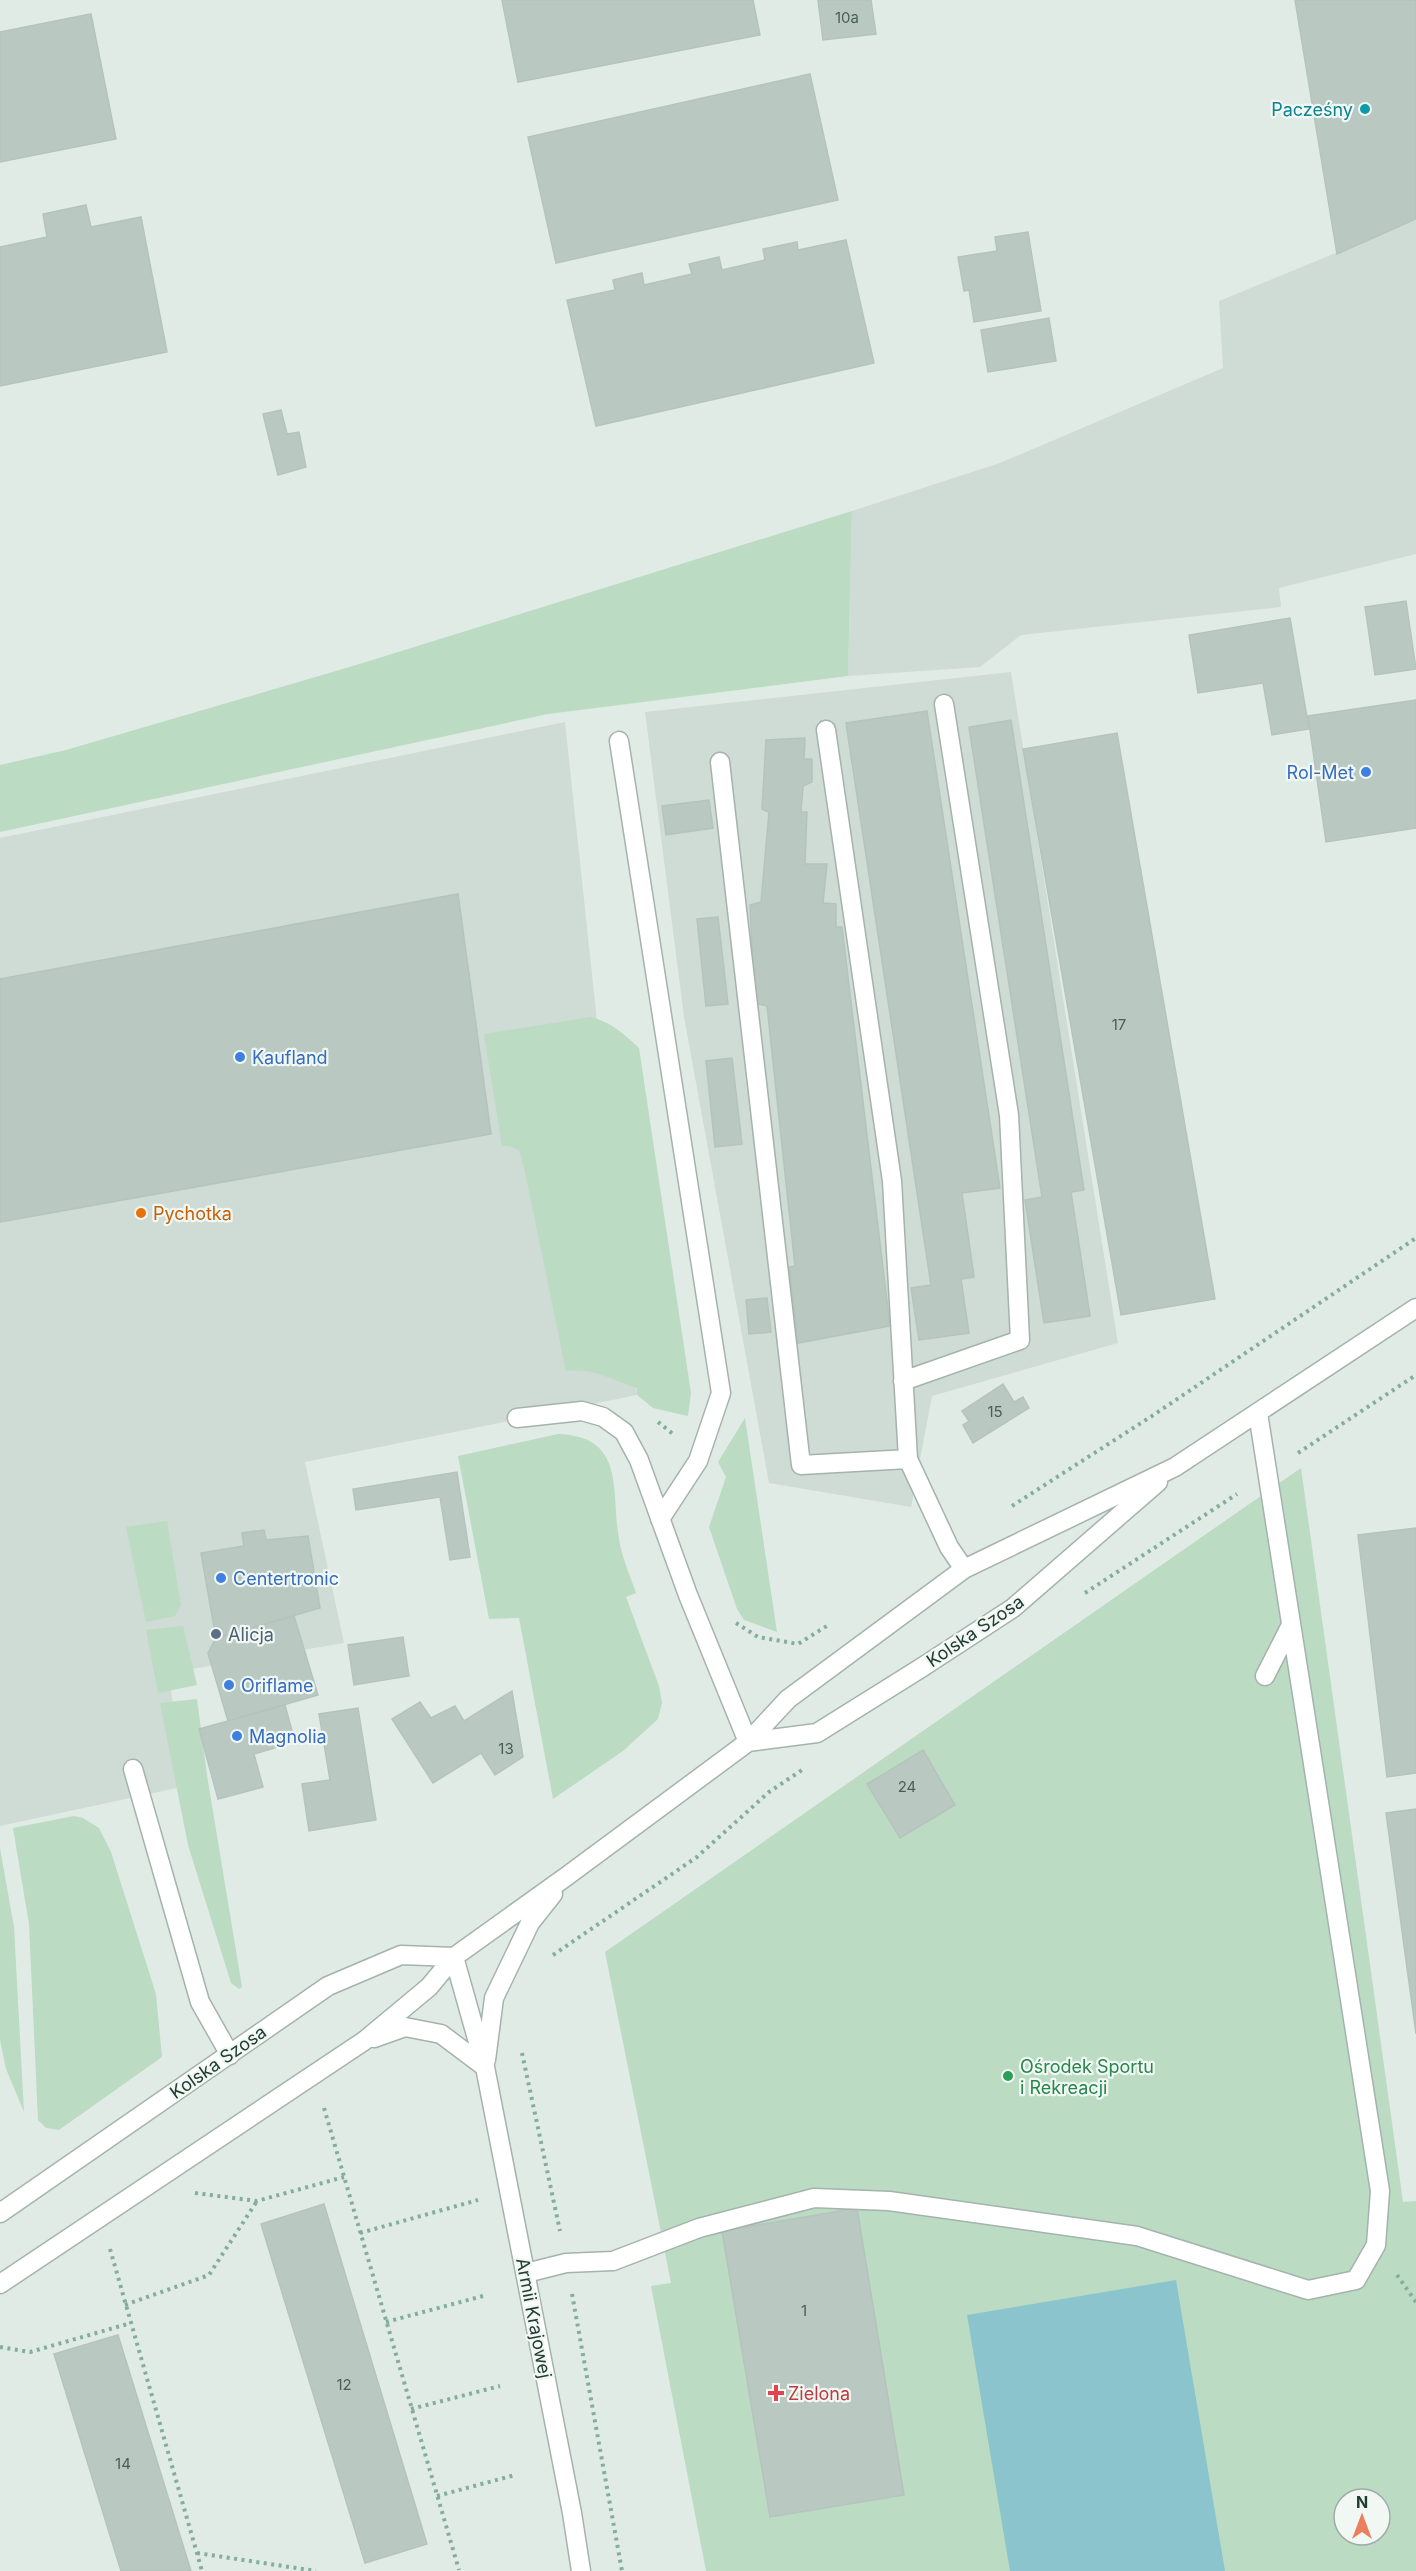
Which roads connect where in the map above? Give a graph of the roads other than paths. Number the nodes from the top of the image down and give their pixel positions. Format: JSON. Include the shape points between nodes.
{"nodes":[{"id":1,"x":944,"y":704,"type":"dead end"},
{"id":2,"x":826,"y":730,"type":"dead end"},
{"id":3,"x":619,"y":741,"type":"dead end"},
{"id":4,"x":720,"y":762,"type":"dead end"},
{"id":5,"x":1416,"y":1308,"type":"edge"},
{"id":6,"x":903,"y":1382,"type":"junction"},
{"id":7,"x":1258,"y":1413,"type":"junction"},
{"id":8,"x":517,"y":1418,"type":"dead end"},
{"id":9,"x":908,"y":1459,"type":"junction"},
{"id":10,"x":1175,"y":1467,"type":"junction"},
{"id":11,"x":660,"y":1519,"type":"junction"},
{"id":12,"x":964,"y":1569,"type":"junction"},
{"id":13,"x":1291,"y":1625,"type":"junction"},
{"id":14,"x":1265,"y":1676,"type":"dead end"},
{"id":15,"x":748,"y":1742,"type":"junction"},
{"id":16,"x":133,"y":1768,"type":"dead end"},
{"id":17,"x":567,"y":1876,"type":"junction"},
{"id":18,"x":454,"y":1957,"type":"junction"},
{"id":19,"x":364,"y":2041,"type":"junction"},
{"id":20,"x":230,"y":2055,"type":"junction"},
{"id":21,"x":485,"y":2067,"type":"junction"},
{"id":22,"x":0,"y":2213,"type":"edge"},
{"id":23,"x":526,"y":2273,"type":"junction"},
{"id":24,"x":0,"y":2284,"type":"edge"},
{"id":25,"x":580,"y":2571,"type":"edge"}],
"edges":[{"from":1,"to":6,"type":"street","via":[[1009,1115],[1020,1340]]},
{"from":2,"to":6,"type":"street","via":[[892,1181]]},
{"from":3,"to":11,"type":"street","via":[[721,1394],[698,1461]]},
{"from":4,"to":9,"type":"street","via":[[801,1465]]},
{"from":5,"to":7,"type":"street","name":"Kolska Szosa"},
{"from":6,"to":9,"type":"street"},
{"from":7,"to":10,"type":"street","name":"Kolska Szosa"},
{"from":7,"to":13,"type":"street"},
{"from":8,"to":11,"type":"street","via":[[582,1411],[603,1417],[624,1432],[639,1460]]},
{"from":9,"to":12,"type":"street"},
{"from":10,"to":12,"type":"street","name":"Kolska Szosa"},
{"from":10,"to":15,"type":"street","name":"Kolska Szosa","via":[[1013,1608],[921,1668],[817,1733]]},
{"from":11,"to":15,"type":"street"},
{"from":12,"to":15,"type":"street","name":"Kolska Szosa","via":[[788,1699]]},
{"from":13,"to":14,"type":"street"},
{"from":13,"to":23,"type":"street","via":[[1380,2191],[1376,2245],[1356,2280],[1308,2290],[1137,2236],[889,2201],[814,2198],[699,2228],[613,2261],[567,2264]]},
{"from":15,"to":17,"type":"street","name":"Kolska Szosa"},
{"from":16,"to":20,"type":"street","via":[[200,2002]]},
{"from":17,"to":18,"type":"street","name":"Kolska Szosa"},
{"from":17,"to":21,"type":"street","name":"Armii Krajowej","via":[[530,1923],[494,1998]]},
{"from":18,"to":19,"type":"street","name":"Kolska Szosa","via":[[429,1987]]},
{"from":18,"to":20,"type":"street","name":"Kolska Szosa","via":[[401,1955],[328,1986]]},
{"from":18,"to":21,"type":"street","name":"Armii Krajowej"},
{"from":19,"to":21,"type":"street","name":"Kolska Szosa","via":[[405,2027],[441,2034]]},
{"from":19,"to":24,"type":"street","name":"Kolska Szosa"},
{"from":20,"to":22,"type":"street","name":"Kolska Szosa"},
{"from":21,"to":23,"type":"street","name":"Armii Krajowej"},
{"from":23,"to":25,"type":"street","name":"Armii Krajowej"}]}
